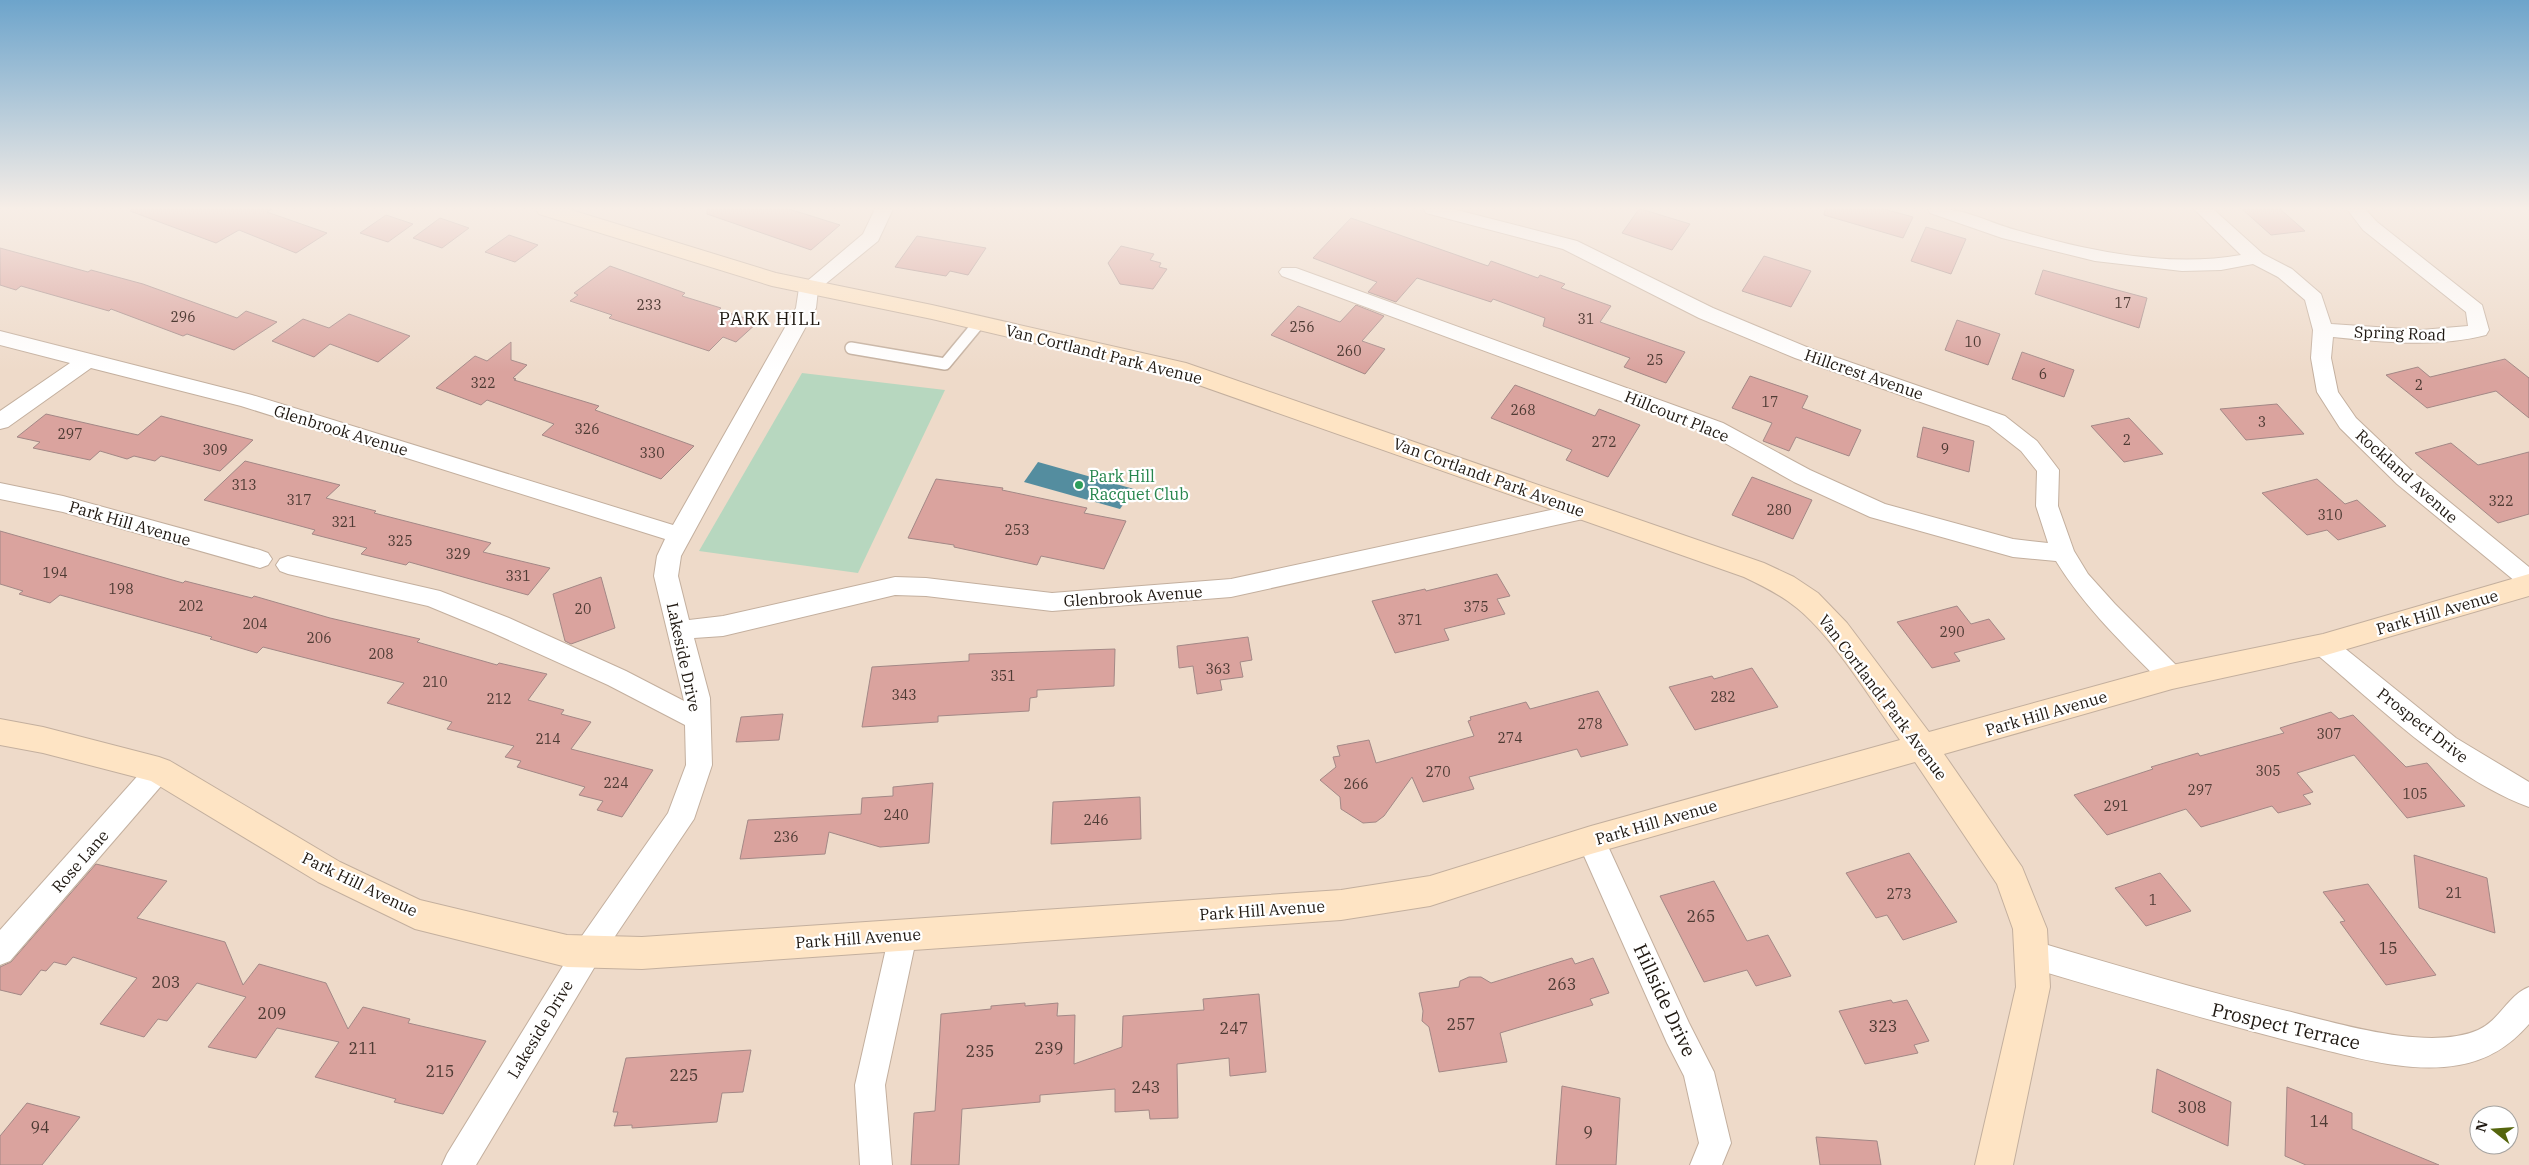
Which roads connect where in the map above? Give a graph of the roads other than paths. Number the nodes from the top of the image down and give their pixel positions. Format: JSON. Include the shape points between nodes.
{"nodes":[{"id":1,"x":723,"y":263,"type":"edge"},
{"id":2,"x":838,"y":263,"type":"edge"},
{"id":3,"x":1607,"y":263,"type":"edge"},
{"id":4,"x":2172,"y":263,"type":"edge"},
{"id":5,"x":2236,"y":263,"type":"edge"},
{"id":6,"x":2267,"y":263,"type":"edge"},
{"id":7,"x":2417,"y":263,"type":"edge"},
{"id":8,"x":1289,"y":272,"type":"dead end"},
{"id":9,"x":809,"y":288,"type":"junction"},
{"id":10,"x":979,"y":323,"type":"junction"},
{"id":11,"x":2323,"y":330,"type":"junction"},
{"id":12,"x":0,"y":338,"type":"edge"},
{"id":13,"x":851,"y":348,"type":"dead end"},
{"id":14,"x":88,"y":360,"type":"junction"},
{"id":15,"x":0,"y":422,"type":"edge"},
{"id":16,"x":0,"y":491,"type":"edge"},
{"id":17,"x":1583,"y":511,"type":"junction"},
{"id":18,"x":679,"y":535,"type":"junction"},
{"id":19,"x":2063,"y":554,"type":"junction"},
{"id":20,"x":260,"y":559,"type":"dead end"},
{"id":21,"x":288,"y":565,"type":"dead end"},
{"id":22,"x":2529,"y":580,"type":"edge"},
{"id":23,"x":2529,"y":585,"type":"edge"},
{"id":24,"x":680,"y":630,"type":"junction"},
{"id":25,"x":2324,"y":644,"type":"junction"},
{"id":26,"x":2172,"y":678,"type":"junction"},
{"id":27,"x":698,"y":720,"type":"junction"},
{"id":28,"x":0,"y":732,"type":"edge"},
{"id":29,"x":1923,"y":748,"type":"junction"},
{"id":30,"x":159,"y":770,"type":"junction"},
{"id":31,"x":2529,"y":796,"type":"edge"},
{"id":32,"x":1591,"y":840,"type":"junction"},
{"id":33,"x":902,"y":935,"type":"junction"},
{"id":34,"x":0,"y":951,"type":"edge"},
{"id":35,"x":587,"y":952,"type":"junction"},
{"id":36,"x":2031,"y":954,"type":"junction"},
{"id":37,"x":2529,"y":1001,"type":"edge"},
{"id":38,"x":458,"y":1165,"type":"edge"},
{"id":39,"x":876,"y":1165,"type":"edge"},
{"id":40,"x":1706,"y":1165,"type":"edge"},
{"id":41,"x":1994,"y":1165,"type":"edge"}],
"edges":[{"from":1,"to":9,"type":"street","name":"Van Cortlandt Park Avenue"},
{"from":2,"to":9,"type":"street"},
{"from":3,"to":19,"type":"street","name":"Hillcrest Avenue","via":[[1706,313],[1802,353],[1997,421],[2029,446],[2048,470],[2047,506]]},
{"from":4,"to":5,"type":"street","via":[[2204,266]]},
{"from":6,"to":11,"type":"street","name":"Rockland Avenue","via":[[2284,272],[2314,298]]},
{"from":7,"to":11,"type":"street","name":"Spring Road","via":[[2475,309],[2478,330],[2434,336]]},
{"from":8,"to":19,"type":"street","name":"Hillcourt Place","via":[[1715,428],[1802,476],[1878,511],[2013,548]]},
{"from":9,"to":10,"type":"street","name":"Van Cortlandt Park Avenue"},
{"from":9,"to":18,"type":"street","name":"Lakeside Drive","via":[[806,308]]},
{"from":10,"to":13,"type":"lane","via":[[946,364]]},
{"from":10,"to":17,"type":"street","name":"Van Cortlandt Park Avenue","via":[[1178,370]]},
{"from":11,"to":22,"type":"street","name":"Rockland Avenue","via":[[2322,358],[2328,392],[2348,423],[2405,478]]},
{"from":12,"to":14,"type":"street","name":"Glenbrook Avenue"},
{"from":14,"to":15,"type":"street"},
{"from":14,"to":18,"type":"street","name":"Glenbrook Avenue","via":[[245,400]]},
{"from":16,"to":20,"type":"street","name":"Park Hill Avenue","via":[[63,504]]},
{"from":17,"to":24,"type":"street","name":"Glenbrook Avenue","via":[[1231,588],[1052,602],[926,586],[895,586],[724,626]]},
{"from":17,"to":29,"type":"street","name":"Van Cortlandt Park Avenue","via":[[1754,570],[1808,600],[1837,631]]},
{"from":18,"to":24,"type":"street","name":"Lakeside Drive","via":[[669,556],[666,576]]},
{"from":19,"to":26,"type":"street","name":"Hillcrest Avenue","via":[[2106,611]]},
{"from":21,"to":27,"type":"street","via":[[432,598],[617,678]]},
{"from":23,"to":25,"type":"street","name":"Park Hill Avenue"},
{"from":24,"to":27,"type":"street","name":"Lakeside Drive","via":[[697,698]]},
{"from":25,"to":26,"type":"street","name":"Park Hill Avenue"},
{"from":25,"to":31,"type":"street","name":"Prospect Drive","via":[[2430,735],[2493,778]]},
{"from":26,"to":29,"type":"street","name":"Park Hill Avenue"},
{"from":27,"to":35,"type":"street","name":"Lakeside Drive","via":[[700,764],[680,819]]},
{"from":28,"to":30,"type":"street","name":"Park Hill Avenue"},
{"from":29,"to":32,"type":"street","name":"Park Hill Avenue"},
{"from":29,"to":36,"type":"street","name":"Van Cortlandt Park Avenue","via":[[2011,877],[2030,929]]},
{"from":30,"to":34,"type":"street","name":"Rose Lane"},
{"from":30,"to":35,"type":"street","name":"Park Hill Avenue","via":[[329,872],[415,914],[566,951]]},
{"from":32,"to":33,"type":"street","name":"Park Hill Avenue","via":[[1430,890],[1341,905]]},
{"from":32,"to":40,"type":"street","name":"Hillside Drive","via":[[1678,1033],[1699,1072],[1715,1144]]},
{"from":33,"to":35,"type":"street","name":"Park Hill Avenue","via":[[642,953]]},
{"from":33,"to":39,"type":"street","via":[[870,1085]]},
{"from":35,"to":38,"type":"street","name":"Lakeside Drive"},
{"from":36,"to":37,"type":"street","name":"Prospect Terrace","via":[[2210,1008],[2390,1050],[2446,1051],[2480,1045],[2504,1030]]},
{"from":36,"to":41,"type":"street","name":"Van Cortlandt Park Avenue","via":[[2033,987]]}]}
